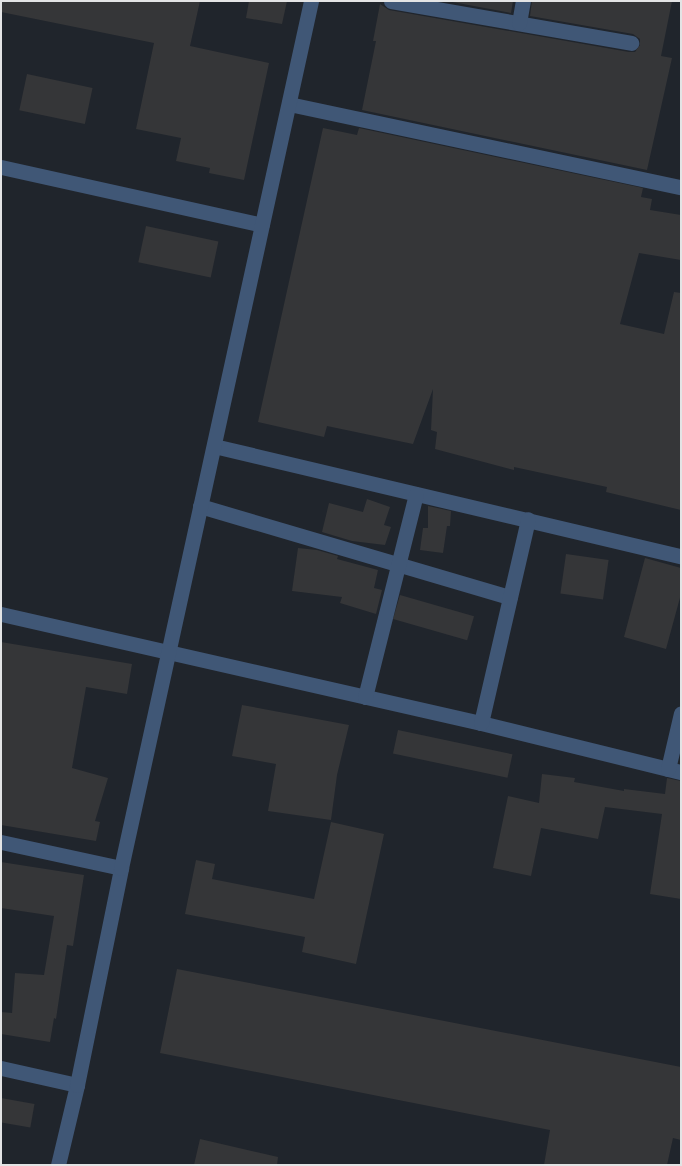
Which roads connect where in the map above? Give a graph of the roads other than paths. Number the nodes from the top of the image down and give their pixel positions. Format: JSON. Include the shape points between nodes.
{"nodes":[{"id":1,"x":312,"y":1,"type":"edge"},
{"id":2,"x":391,"y":1,"type":"edge"},
{"id":3,"x":523,"y":1,"type":"edge"},
{"id":4,"x":519,"y":23,"type":"junction"},
{"id":5,"x":631,"y":42,"type":"dead end"},
{"id":6,"x":289,"y":104,"type":"junction"},
{"id":7,"x":1,"y":167,"type":"edge"},
{"id":8,"x":681,"y":187,"type":"edge"},
{"id":9,"x":262,"y":225,"type":"junction"},
{"id":10,"x":214,"y":446,"type":"junction"},
{"id":11,"x":416,"y":494,"type":"junction"},
{"id":12,"x":200,"y":506,"type":"junction"},
{"id":13,"x":528,"y":519,"type":"junction"},
{"id":14,"x":681,"y":556,"type":"edge"},
{"id":15,"x":399,"y":564,"type":"junction"},
{"id":16,"x":510,"y":597,"type":"junction"},
{"id":17,"x":1,"y":614,"type":"edge"},
{"id":18,"x":169,"y":653,"type":"junction"},
{"id":19,"x":365,"y":697,"type":"junction"},
{"id":20,"x":681,"y":713,"type":"edge"},
{"id":21,"x":481,"y":723,"type":"junction"},
{"id":22,"x":674,"y":771,"type":"edge"},
{"id":23,"x":1,"y":842,"type":"edge"},
{"id":24,"x":121,"y":868,"type":"junction"},
{"id":25,"x":1,"y":1068,"type":"edge"},
{"id":26,"x":77,"y":1085,"type":"junction"},
{"id":27,"x":58,"y":1165,"type":"edge"}],
"edges":[{"from":1,"to":6,"type":"street"},
{"from":2,"to":4,"type":"street"},
{"from":3,"to":4,"type":"street"},
{"from":4,"to":5,"type":"street"},
{"from":6,"to":8,"type":"street"},
{"from":6,"to":9,"type":"street"},
{"from":7,"to":9,"type":"street"},
{"from":9,"to":10,"type":"street"},
{"from":10,"to":11,"type":"street"},
{"from":10,"to":12,"type":"street"},
{"from":11,"to":13,"type":"street"},
{"from":11,"to":15,"type":"street"},
{"from":12,"to":15,"type":"street"},
{"from":12,"to":18,"type":"street"},
{"from":13,"to":14,"type":"street"},
{"from":13,"to":16,"type":"street"},
{"from":15,"to":16,"type":"street"},
{"from":15,"to":19,"type":"street"},
{"from":16,"to":21,"type":"street"},
{"from":17,"to":18,"type":"street"},
{"from":18,"to":19,"type":"street"},
{"from":18,"to":24,"type":"street"},
{"from":19,"to":21,"type":"street"},
{"from":20,"to":22,"type":"street"},
{"from":21,"to":22,"type":"street"},
{"from":23,"to":24,"type":"street"},
{"from":24,"to":26,"type":"street"},
{"from":25,"to":26,"type":"street"},
{"from":26,"to":27,"type":"street"}]}
